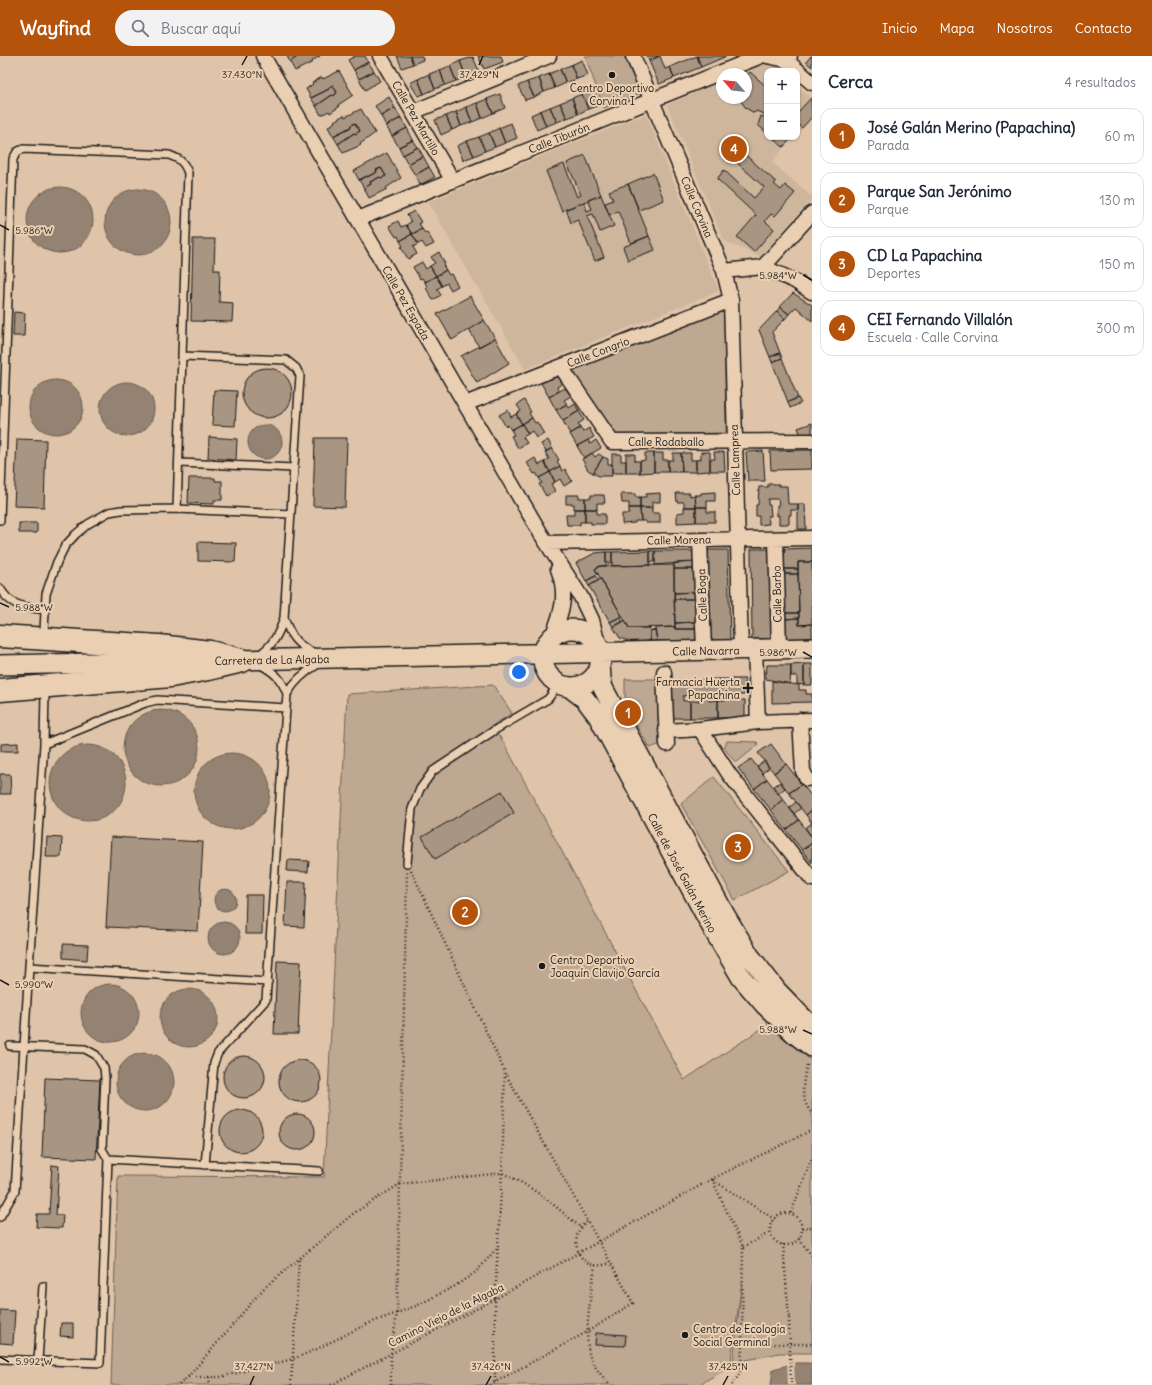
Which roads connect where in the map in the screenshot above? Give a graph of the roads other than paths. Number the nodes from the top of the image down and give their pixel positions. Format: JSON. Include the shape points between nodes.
{"nodes":[{"id":1,"x":263,"y":56,"type":"edge"},
{"id":2,"x":380,"y":56,"type":"edge"},
{"id":3,"x":549,"y":56,"type":"edge"},
{"id":4,"x":633,"y":56,"type":"edge"},
{"id":5,"x":761,"y":56,"type":"edge"},
{"id":6,"x":767,"y":56,"type":"edge"},
{"id":7,"x":788,"y":58,"type":"edge"},
{"id":8,"x":812,"y":83,"type":"edge"},
{"id":9,"x":652,"y":100,"type":"junction"},
{"id":10,"x":413,"y":112,"type":"junction"},
{"id":11,"x":453,"y":181,"type":"junction"},
{"id":12,"x":812,"y":212,"type":"edge"},
{"id":13,"x":358,"y":219,"type":"junction"},
{"id":14,"x":763,"y":267,"type":"junction"},
{"id":15,"x":724,"y":272,"type":"junction"},
{"id":16,"x":812,"y":292,"type":"edge"},
{"id":17,"x":731,"y":300,"type":"junction"},
{"id":18,"x":182,"y":356,"type":"junction"},
{"id":19,"x":561,"y":367,"type":"junction"},
{"id":20,"x":465,"y":404,"type":"junction"},
{"id":21,"x":735,"y":441,"type":"junction"},
{"id":22,"x":812,"y":441,"type":"edge"},
{"id":23,"x":179,"y":463,"type":"junction"},
{"id":24,"x":294,"y":468,"type":"junction"},
{"id":25,"x":177,"y":509,"type":"junction"},
{"id":26,"x":291,"y":514,"type":"junction"},
{"id":27,"x":0,"y":520,"type":"edge"},
{"id":28,"x":812,"y":538,"type":"edge"},
{"id":29,"x":738,"y":539,"type":"junction"},
{"id":30,"x":776,"y":539,"type":"junction"},
{"id":31,"x":700,"y":540,"type":"junction"},
{"id":32,"x":549,"y":546,"type":"junction"},
{"id":33,"x":0,"y":588,"type":"edge"},
{"id":34,"x":45,"y":610,"type":"junction"},
{"id":35,"x":284,"y":618,"type":"junction"},
{"id":36,"x":44,"y":630,"type":"dead end"},
{"id":37,"x":0,"y":636,"type":"edge"},
{"id":38,"x":552,"y":637,"type":"junction"},
{"id":39,"x":812,"y":648,"type":"edge"},
{"id":40,"x":779,"y":649,"type":"junction"},
{"id":41,"x":748,"y":650,"type":"junction"},
{"id":42,"x":704,"y":651,"type":"junction"},
{"id":43,"x":544,"y":653,"type":"junction"},
{"id":44,"x":600,"y":654,"type":"junction"},
{"id":45,"x":504,"y":655,"type":"junction"},
{"id":46,"x":328,"y":659,"type":"junction"},
{"id":47,"x":247,"y":661,"type":"junction"},
{"id":48,"x":0,"y":665,"type":"edge"},
{"id":49,"x":664,"y":672,"type":"dead end"},
{"id":50,"x":559,"y":682,"type":"junction"},
{"id":51,"x":0,"y":690,"type":"edge"},
{"id":52,"x":45,"y":692,"type":"dead end"},
{"id":53,"x":287,"y":694,"type":"junction"},
{"id":54,"x":286,"y":708,"type":"junction"},
{"id":55,"x":806,"y":720,"type":"edge"},
{"id":56,"x":758,"y":722,"type":"junction"},
{"id":57,"x":700,"y":729,"type":"junction"},
{"id":58,"x":44,"y":744,"type":"junction"},
{"id":59,"x":805,"y":775,"type":"dead end"},
{"id":60,"x":407,"y":863,"type":"road end"},
{"id":61,"x":812,"y":879,"type":"edge"},
{"id":62,"x":29,"y":967,"type":"junction"},
{"id":63,"x":268,"y":982,"type":"junction"},
{"id":64,"x":812,"y":1025,"type":"edge"},
{"id":65,"x":10,"y":1046,"type":"dead end"},
{"id":66,"x":24,"y":1046,"type":"junction"},
{"id":67,"x":812,"y":1047,"type":"edge"},
{"id":68,"x":108,"y":1159,"type":"junction"},
{"id":69,"x":205,"y":1165,"type":"junction"},
{"id":70,"x":319,"y":1171,"type":"dead end"},
{"id":71,"x":0,"y":1217,"type":"edge"},
{"id":72,"x":43,"y":1286,"type":"dead end"},
{"id":73,"x":0,"y":1359,"type":"edge"},
{"id":74,"x":38,"y":1361,"type":"junction"}],
"edges":[{"from":1,"to":13,"type":"street","name":"Calle Pez Espada"},
{"from":2,"to":10,"type":"street","name":"Calle Pez Martillo"},
{"from":3,"to":10,"type":"street"},
{"from":4,"to":9,"type":"street","name":"Calle Corvina"},
{"from":5,"to":9,"type":"street","name":"Calle Tiburón"},
{"from":6,"to":7,"type":"street"},
{"from":7,"to":8,"type":"street"},
{"from":9,"to":11,"type":"street","name":"Calle Tiburón"},
{"from":9,"to":15,"type":"street","name":"Calle Corvina"},
{"from":10,"to":11,"type":"street","name":"Calle Pez Martillo"},
{"from":11,"to":13,"type":"street","name":"Calle Tiburón"},
{"from":12,"to":14,"type":"street"},
{"from":13,"to":20,"type":"street","name":"Calle Pez Espada"},
{"from":14,"to":15,"type":"street"},
{"from":14,"to":16,"type":"street"},
{"from":15,"to":17,"type":"street","name":"Calle Lamprea"},
{"from":17,"to":19,"type":"street","name":"Calle Congrio"},
{"from":17,"to":21,"type":"street","name":"Calle Lamprea"},
{"from":18,"to":23,"type":"lane"},
{"from":18,"to":24,"type":"lane","via":[[286,360],[296,368],[300,376]]},
{"from":18,"to":27,"type":"lane","via":[[188,173],[185,166],[179,159],[170,155],[23,149],[17,152],[13,159]]},
{"from":19,"to":20,"type":"street","name":"Calle Congrio"},
{"from":19,"to":21,"type":"street","name":"Calle Rodaballo","via":[[612,442]]},
{"from":20,"to":32,"type":"street","name":"Calle Pez Espada"},
{"from":21,"to":22,"type":"street","name":"Calle Rodaballo"},
{"from":21,"to":29,"type":"street","name":"Calle Lamprea"},
{"from":23,"to":24,"type":"lane"},
{"from":23,"to":25,"type":"lane"},
{"from":24,"to":26,"type":"lane"},
{"from":25,"to":26,"type":"lane"},
{"from":25,"to":34,"type":"lane","via":[[109,512],[88,524],[65,546],[46,594]]},
{"from":26,"to":35,"type":"lane"},
{"from":28,"to":30,"type":"street","name":"Calle Morena"},
{"from":29,"to":30,"type":"street","name":"Calle Morena"},
{"from":29,"to":31,"type":"street","name":"Calle Morena"},
{"from":29,"to":41,"type":"street","name":"Calle Lamprea"},
{"from":30,"to":40,"type":"street","name":"Calle Barbo"},
{"from":31,"to":32,"type":"street","name":"Calle Morena"},
{"from":31,"to":42,"type":"street","name":"Calle Boga"},
{"from":32,"to":38,"type":"street","name":"Calle Pez Espada","via":[[564,586],[560,618]]},
{"from":32,"to":44,"type":"street","name":"Calle Pez Espada","via":[[581,597],[592,620]]},
{"from":33,"to":34,"type":"lane","via":[[10,601],[24,607]]},
{"from":34,"to":36,"type":"lane"},
{"from":35,"to":46,"type":"lane","via":[[290,634],[301,645]]},
{"from":35,"to":47,"type":"lane","via":[[274,642]]},
{"from":37,"to":47,"type":"highway","via":[[166,646],[210,652]]},
{"from":38,"to":43,"type":"main road"},
{"from":38,"to":44,"type":"main road","via":[[559,632],[573,629],[588,634]]},
{"from":39,"to":40,"type":"main road","name":"Calle Navarra"},
{"from":40,"to":41,"type":"main road","name":"Calle Navarra"},
{"from":41,"to":42,"type":"main road","name":"Calle Navarra"},
{"from":41,"to":56,"type":"street","name":"Calle Lamprea"},
{"from":42,"to":44,"type":"main road","name":"Calle Navarra"},
{"from":43,"to":44,"type":"main road","name":"Calle Navarra"},
{"from":43,"to":45,"type":"main road","name":"Carretera de La Algaba"},
{"from":43,"to":50,"type":"main road","via":[[544,663]]},
{"from":44,"to":50,"type":"main road","via":[[598,670],[591,680],[581,686]]},
{"from":44,"to":64,"type":"main road","name":"Calle de José Galán Merino","via":[[603,688],[725,915],[749,955],[777,991]]},
{"from":45,"to":46,"type":"main road","name":"Carretera de La Algaba"},
{"from":45,"to":50,"type":"main road","name":"Calle de José Galán Merino","via":[[531,662]]},
{"from":46,"to":47,"type":"main road","name":"Carretera de La Algaba"},
{"from":46,"to":53,"type":"lane","via":[[294,682]]},
{"from":47,"to":48,"type":"main road","name":"Carretera de La Algaba"},
{"from":47,"to":51,"type":"highway","via":[[171,676]]},
{"from":47,"to":53,"type":"lane","via":[[270,670],[284,685]]},
{"from":49,"to":57,"type":"street","via":[[666,738]]},
{"from":50,"to":60,"type":"lane","via":[[548,699],[433,771],[420,789],[412,809]]},
{"from":50,"to":67,"type":"main road","name":"Calle de José Galán Merino","via":[[585,699],[598,716],[710,924],[741,976],[765,1005]]},
{"from":52,"to":58,"type":"lane"},
{"from":53,"to":54,"type":"lane"},
{"from":54,"to":58,"type":"lane","via":[[157,700]]},
{"from":54,"to":63,"type":"lane"},
{"from":55,"to":56,"type":"street"},
{"from":55,"to":59,"type":"street"},
{"from":56,"to":57,"type":"street"},
{"from":57,"to":61,"type":"street","via":[[729,774]]},
{"from":58,"to":62,"type":"lane"},
{"from":62,"to":63,"type":"lane"},
{"from":62,"to":66,"type":"lane"},
{"from":63,"to":69,"type":"lane","via":[[266,1000],[218,1053],[214,1063]]},
{"from":65,"to":66,"type":"lane"},
{"from":66,"to":68,"type":"lane","via":[[85,1049],[101,1061],[105,1078],[102,1149]]},
{"from":66,"to":71,"type":"lane","via":[[16,1191]]},
{"from":68,"to":69,"type":"lane"},
{"from":68,"to":74,"type":"lane","via":[[100,1363]]},
{"from":69,"to":70,"type":"lane"},
{"from":72,"to":74,"type":"lane"},
{"from":73,"to":74,"type":"lane"}]}
